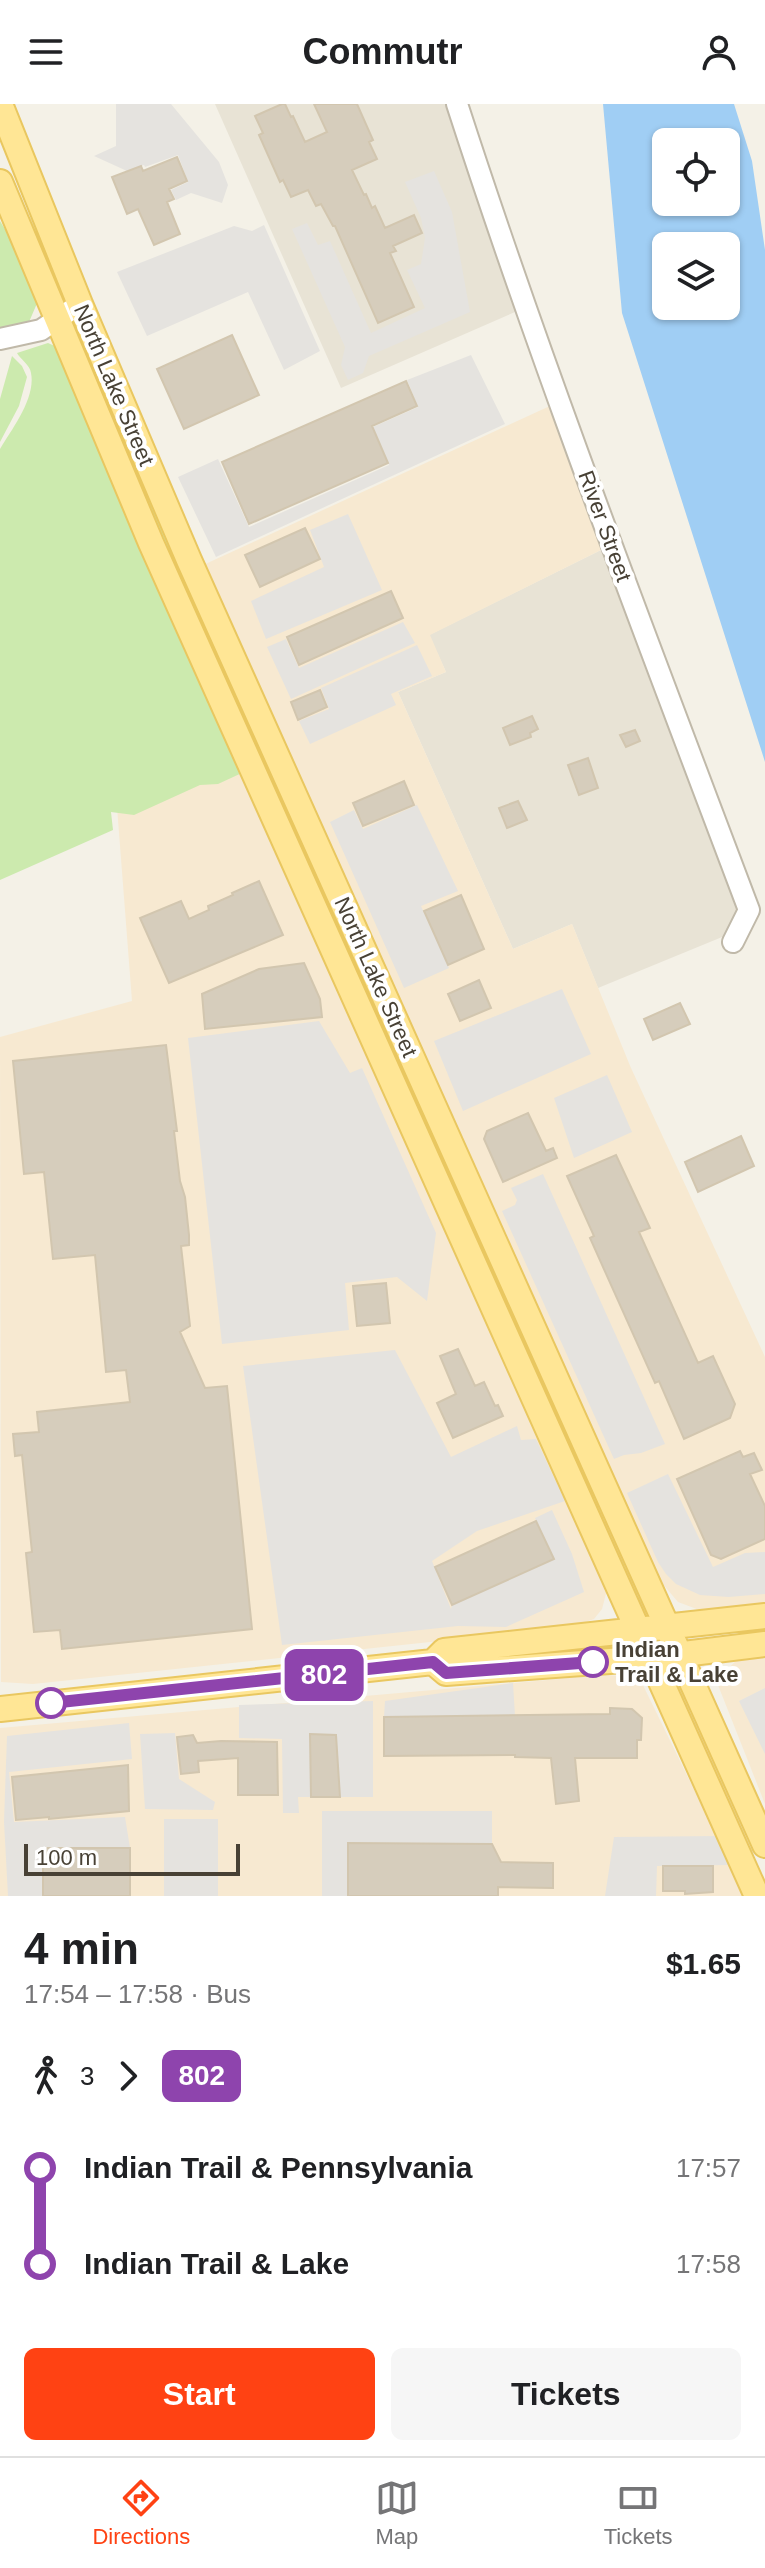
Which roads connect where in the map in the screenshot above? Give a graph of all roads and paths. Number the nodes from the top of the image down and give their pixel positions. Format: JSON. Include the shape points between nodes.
{"nodes":[{"id":1,"x":0,"y":104,"type":"edge"},
{"id":2,"x":457,"y":104,"type":"edge"},
{"id":3,"x":0,"y":182,"type":"edge"},
{"id":4,"x":80,"y":304,"type":"junction"},
{"id":5,"x":57,"y":319,"type":"junction"},
{"id":6,"x":0,"y":339,"type":"edge"},
{"id":7,"x":733,"y":942,"type":"dead end"},
{"id":8,"x":765,"y":1616,"type":"edge"},
{"id":9,"x":667,"y":1626,"type":"junction"},
{"id":10,"x":638,"y":1629,"type":"junction"},
{"id":11,"x":765,"y":1644,"type":"edge"},
{"id":12,"x":680,"y":1654,"type":"junction"},
{"id":13,"x":651,"y":1658,"type":"junction"},
{"id":14,"x":433,"y":1662,"type":"junction"},
{"id":15,"x":0,"y":1709,"type":"edge"},
{"id":16,"x":765,"y":1845,"type":"edge"},
{"id":17,"x":757,"y":1896,"type":"edge"}],
"edges":[{"from":1,"to":4,"type":"main road","name":"North Lake Street"},
{"from":2,"to":7,"type":"street","name":"River Street","via":[[557,392],[749,910]]},
{"from":3,"to":5,"type":"main road","name":"North Lake Street"},
{"from":4,"to":5,"type":"street"},
{"from":4,"to":9,"type":"main road","name":"North Lake Street","via":[[211,610]]},
{"from":5,"to":6,"type":"street","via":[[41,330]]},
{"from":5,"to":10,"type":"main road","name":"North Lake Street","via":[[151,543]]},
{"from":8,"to":9,"type":"main road"},
{"from":9,"to":10,"type":"main road"},
{"from":9,"to":12,"type":"main road","name":"North Lake Street"},
{"from":10,"to":13,"type":"main road","name":"North Lake Street"},
{"from":10,"to":14,"type":"main road","via":[[444,1651]]},
{"from":11,"to":12,"type":"main road"},
{"from":12,"to":13,"type":"main road"},
{"from":12,"to":16,"type":"main road","name":"North Lake Street"},
{"from":13,"to":14,"type":"main road","via":[[446,1673]]},
{"from":13,"to":17,"type":"main road","name":"North Lake Street"},
{"from":14,"to":15,"type":"main road"}]}
